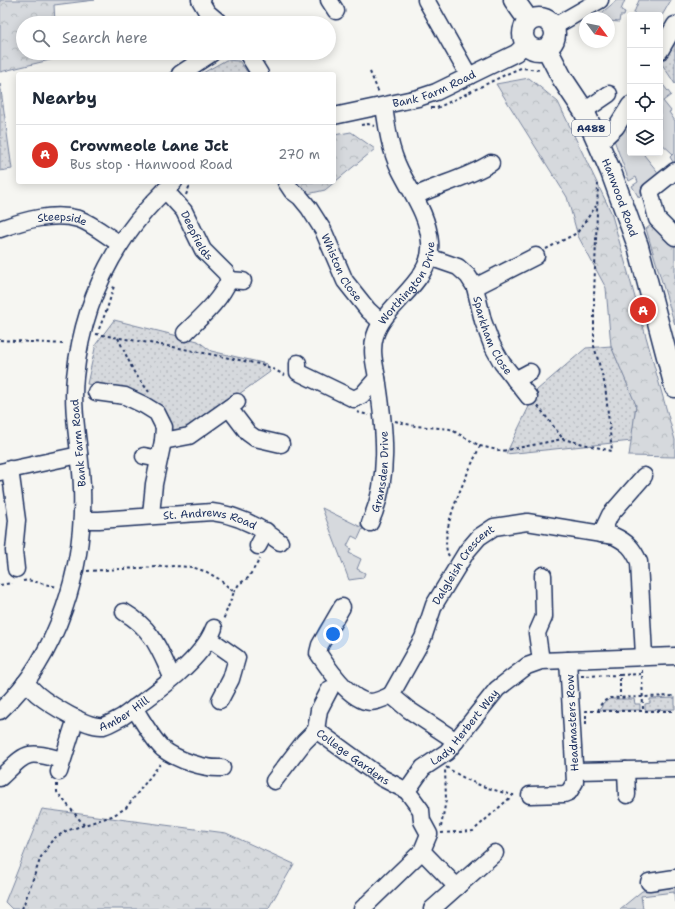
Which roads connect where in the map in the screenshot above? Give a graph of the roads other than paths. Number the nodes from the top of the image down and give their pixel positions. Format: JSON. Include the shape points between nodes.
{"nodes":[{"id":1,"x":200,"y":0,"type":"edge"},
{"id":2,"x":426,"y":0,"type":"edge"},
{"id":3,"x":514,"y":0,"type":"edge"},
{"id":4,"x":600,"y":0,"type":"edge"},
{"id":5,"x":212,"y":16,"type":"edge"},
{"id":6,"x":530,"y":21,"type":"junction"},
{"id":7,"x":675,"y":25,"type":"edge"},
{"id":8,"x":553,"y":26,"type":"junction"},
{"id":9,"x":526,"y":44,"type":"junction"},
{"id":10,"x":662,"y":48,"type":"edge"},
{"id":11,"x":547,"y":49,"type":"junction"},
{"id":12,"x":201,"y":60,"type":"edge"},
{"id":13,"x":251,"y":60,"type":"edge"},
{"id":14,"x":183,"y":72,"type":"edge"},
{"id":15,"x":259,"y":72,"type":"edge"},
{"id":16,"x":469,"y":76,"type":"junction"},
{"id":17,"x":609,"y":94,"type":"dead end"},
{"id":18,"x":384,"y":106,"type":"junction"},
{"id":19,"x":627,"y":110,"type":"edge"},
{"id":20,"x":584,"y":111,"type":"junction"},
{"id":21,"x":336,"y":116,"type":"edge"},
{"id":22,"x":598,"y":144,"type":"junction"},
{"id":23,"x":491,"y":163,"type":"dead end"},
{"id":24,"x":675,"y":171,"type":"edge"},
{"id":25,"x":287,"y":184,"type":"edge"},
{"id":26,"x":170,"y":186,"type":"edge"},
{"id":27,"x":415,"y":196,"type":"junction"},
{"id":28,"x":0,"y":230,"type":"edge"},
{"id":29,"x":675,"y":237,"type":"edge"},
{"id":30,"x":120,"y":244,"type":"junction"},
{"id":31,"x":429,"y":256,"type":"junction"},
{"id":32,"x":536,"y":256,"type":"road end"},
{"id":33,"x":475,"y":287,"type":"junction"},
{"id":34,"x":381,"y":322,"type":"junction"},
{"id":35,"x":193,"y":330,"type":"dead end"},
{"id":36,"x":671,"y":355,"type":"edge"},
{"id":37,"x":298,"y":363,"type":"dead end"},
{"id":38,"x":530,"y":372,"type":"dead end"},
{"id":39,"x":377,"y":378,"type":"junction"},
{"id":40,"x":515,"y":380,"type":"junction"},
{"id":41,"x":675,"y":387,"type":"edge"},
{"id":42,"x":96,"y":392,"type":"dead end"},
{"id":43,"x":528,"y":397,"type":"road end"},
{"id":44,"x":382,"y":418,"type":"joint"},
{"id":45,"x":163,"y":441,"type":"junction"},
{"id":46,"x":281,"y":444,"type":"dead end"},
{"id":47,"x":79,"y":455,"type":"junction"},
{"id":48,"x":5,"y":470,"type":"edge"},
{"id":49,"x":644,"y":476,"type":"dead end"},
{"id":50,"x":151,"y":516,"type":"junction"},
{"id":51,"x":82,"y":520,"type":"junction"},
{"id":52,"x":370,"y":524,"type":"dead end"},
{"id":53,"x":266,"y":531,"type":"junction"},
{"id":54,"x":601,"y":534,"type":"junction"},
{"id":55,"x":280,"y":542,"type":"dead end"},
{"id":56,"x":258,"y":546,"type":"road end"},
{"id":57,"x":8,"y":550,"type":"edge"},
{"id":58,"x":16,"y":569,"type":"dead end"},
{"id":59,"x":543,"y":575,"type":"dead end"},
{"id":60,"x":342,"y":607,"type":"dead end"},
{"id":61,"x":124,"y":612,"type":"dead end"},
{"id":62,"x":643,"y":656,"type":"junction"},
{"id":63,"x":675,"y":656,"type":"edge"},
{"id":64,"x":568,"y":660,"type":"junction"},
{"id":65,"x":541,"y":661,"type":"junction"},
{"id":66,"x":172,"y":677,"type":"junction"},
{"id":67,"x":25,"y":683,"type":"junction"},
{"id":68,"x":330,"y":689,"type":"dead end"},
{"id":69,"x":391,"y":695,"type":"junction"},
{"id":70,"x":220,"y":700,"type":"dead end"},
{"id":71,"x":134,"y":708,"type":"junction"},
{"id":72,"x":0,"y":711,"type":"edge"},
{"id":73,"x":76,"y":718,"type":"junction"},
{"id":74,"x":316,"y":730,"type":"junction"},
{"id":75,"x":456,"y":741,"type":"junction"},
{"id":76,"x":222,"y":768,"type":"dead end"},
{"id":77,"x":675,"y":769,"type":"edge"},
{"id":78,"x":626,"y":770,"type":"junction"},
{"id":79,"x":574,"y":771,"type":"junction"},
{"id":80,"x":0,"y":778,"type":"edge"},
{"id":81,"x":274,"y":781,"type":"dead end"},
{"id":82,"x":407,"y":791,"type":"junction"},
{"id":83,"x":530,"y":795,"type":"road end"},
{"id":84,"x":627,"y":795,"type":"dead end"},
{"id":85,"x":422,"y":851,"type":"junction"},
{"id":86,"x":495,"y":853,"type":"dead end"},
{"id":87,"x":457,"y":888,"type":"junction"},
{"id":88,"x":362,"y":909,"type":"edge"},
{"id":89,"x":432,"y":909,"type":"edge"}],
"edges":[{"from":1,"to":5,"type":"street"},
{"from":2,"to":16,"type":"street"},
{"from":3,"to":6,"type":"main road"},
{"from":4,"to":8,"type":"street"},
{"from":6,"to":8,"type":"main road","via":[[544,19]]},
{"from":6,"to":9,"type":"main road","via":[[523,32]]},
{"from":7,"to":10,"type":"street"},
{"from":8,"to":11,"type":"main road","via":[[555,38]]},
{"from":9,"to":11,"type":"main road","via":[[538,51]]},
{"from":9,"to":16,"type":"street","name":"Bank Farm Road","via":[[516,53]]},
{"from":11,"to":20,"type":"main road","name":"Hanwood Road","number":"A488"},
{"from":12,"to":14,"type":"street"},
{"from":13,"to":15,"type":"street"},
{"from":16,"to":18,"type":"street","name":"Bank Farm Road","via":[[436,92]]},
{"from":17,"to":20,"type":"street"},
{"from":18,"to":21,"type":"street","name":"Bank Farm Road"},
{"from":18,"to":27,"type":"street","name":"Worthington Drive","via":[[390,146],[399,170]]},
{"from":19,"to":22,"type":"street","via":[[616,127]]},
{"from":20,"to":22,"type":"main road","name":"Hanwood Road","number":"A488"},
{"from":22,"to":36,"type":"main road","name":"Hanwood Road","number":"A488","via":[[612,172],[638,246]]},
{"from":23,"to":27,"type":"street","via":[[472,168]]},
{"from":24,"to":29,"type":"street","via":[[650,192],[656,219]]},
{"from":25,"to":34,"type":"street","name":"Whiston Close","via":[[300,196],[324,230],[345,281]]},
{"from":26,"to":30,"type":"street","name":"Bank Farm Road","via":[[139,218]]},
{"from":26,"to":35,"type":"street","name":"Deepfields","via":[[204,250],[236,281],[221,294]]},
{"from":27,"to":31,"type":"street","name":"Worthington Drive","via":[[428,226],[431,244]]},
{"from":28,"to":30,"type":"street","name":"Steepside","via":[[27,220],[59,216],[80,220]]},
{"from":30,"to":47,"type":"street","name":"Bank Farm Road","via":[[103,272],[85,324],[74,396]]},
{"from":31,"to":33,"type":"street","name":"Sparkham Close","via":[[458,267]]},
{"from":31,"to":34,"type":"street","name":"Worthington Drive","via":[[416,281]]},
{"from":32,"to":33,"type":"street","name":"Sparkham Close"},
{"from":33,"to":40,"type":"street","name":"Sparkham Close","via":[[492,345]]},
{"from":34,"to":39,"type":"street","name":"Worthington Drive","via":[[372,350]]},
{"from":36,"to":41,"type":"main road","number":"A488"},
{"from":37,"to":39,"type":"street","via":[[298,372],[354,399],[362,395]]},
{"from":38,"to":40,"type":"street","name":"Sparkham Close"},
{"from":39,"to":44,"type":"street","name":"Worthington Drive"},
{"from":40,"to":43,"type":"street","name":"Sparkham Close"},
{"from":42,"to":45,"type":"street","name":"St. Andrews Road","via":[[124,396],[144,404],[157,413],[164,427]]},
{"from":44,"to":52,"type":"street","name":"Gransden Drive","via":[[385,460],[383,487]]},
{"from":45,"to":46,"type":"street","via":[[189,436],[233,405],[248,433],[255,438]]},
{"from":45,"to":50,"type":"street","name":"St. Andrews Road","via":[[152,458],[154,484]]},
{"from":47,"to":48,"type":"street"},
{"from":47,"to":51,"type":"street","name":"Bank Farm Road"},
{"from":48,"to":57,"type":"street","via":[[17,520]]},
{"from":49,"to":54,"type":"street","via":[[610,515]]},
{"from":50,"to":51,"type":"street","name":"St. Andrews Road"},
{"from":50,"to":53,"type":"street","name":"St. Andrews Road","via":[[212,512],[251,523]]},
{"from":51,"to":67,"type":"street","name":"Bank Farm Road","via":[[76,568],[70,590],[39,662]]},
{"from":53,"to":55,"type":"street","name":"St. Andrews Road"},
{"from":53,"to":56,"type":"street","name":"St. Andrews Road"},
{"from":54,"to":62,"type":"street","name":"Dalgleish Crescent","via":[[614,536],[625,542],[634,550],[639,562]]},
{"from":54,"to":69,"type":"street","name":"Dalgleish Crescent","via":[[527,522],[494,527],[479,537],[459,562],[434,605],[423,638]]},
{"from":57,"to":58,"type":"street"},
{"from":59,"to":65,"type":"street","via":[[544,616],[538,633]]},
{"from":60,"to":69,"type":"street","via":[[318,653],[335,676],[361,700],[370,702]]},
{"from":61,"to":66,"type":"street","via":[[148,630]]},
{"from":62,"to":63,"type":"street","name":"Lady Herbert Way"},
{"from":62,"to":64,"type":"street","name":"Lady Herbert Way"},
{"from":64,"to":65,"type":"street","name":"Lady Herbert Way"},
{"from":64,"to":79,"type":"street","name":"Headmasters Row"},
{"from":65,"to":75,"type":"street","name":"Lady Herbert Way","via":[[527,666],[497,689]]},
{"from":66,"to":70,"type":"street","name":"Amber Hill","via":[[189,663],[212,634],[237,658],[231,679]]},
{"from":66,"to":71,"type":"street","name":"Amber Hill"},
{"from":67,"to":72,"type":"street","name":"Bank Farm Road"},
{"from":67,"to":73,"type":"street","name":"Amber Hill","via":[[37,694]]},
{"from":68,"to":74,"type":"street","via":[[319,710]]},
{"from":69,"to":75,"type":"street"},
{"from":71,"to":73,"type":"street","name":"Amber Hill","via":[[102,726]]},
{"from":71,"to":76,"type":"street","via":[[162,748],[184,759],[208,767]]},
{"from":73,"to":80,"type":"street","via":[[61,766],[37,754],[26,755]]},
{"from":74,"to":81,"type":"street","name":"College Gardens"},
{"from":74,"to":82,"type":"street","name":"College Gardens","via":[[382,778]]},
{"from":75,"to":82,"type":"street","name":"Lady Herbert Way","via":[[447,752],[423,768]]},
{"from":77,"to":78,"type":"street"},
{"from":78,"to":79,"type":"street"},
{"from":78,"to":84,"type":"street"},
{"from":79,"to":83,"type":"street","name":"Headmasters Row","via":[[575,782],[569,792]]},
{"from":82,"to":85,"type":"street","via":[[421,810],[422,821],[429,834]]},
{"from":85,"to":87,"type":"street"},
{"from":85,"to":88,"type":"street"},
{"from":86,"to":87,"type":"street"},
{"from":87,"to":89,"type":"street"}]}
